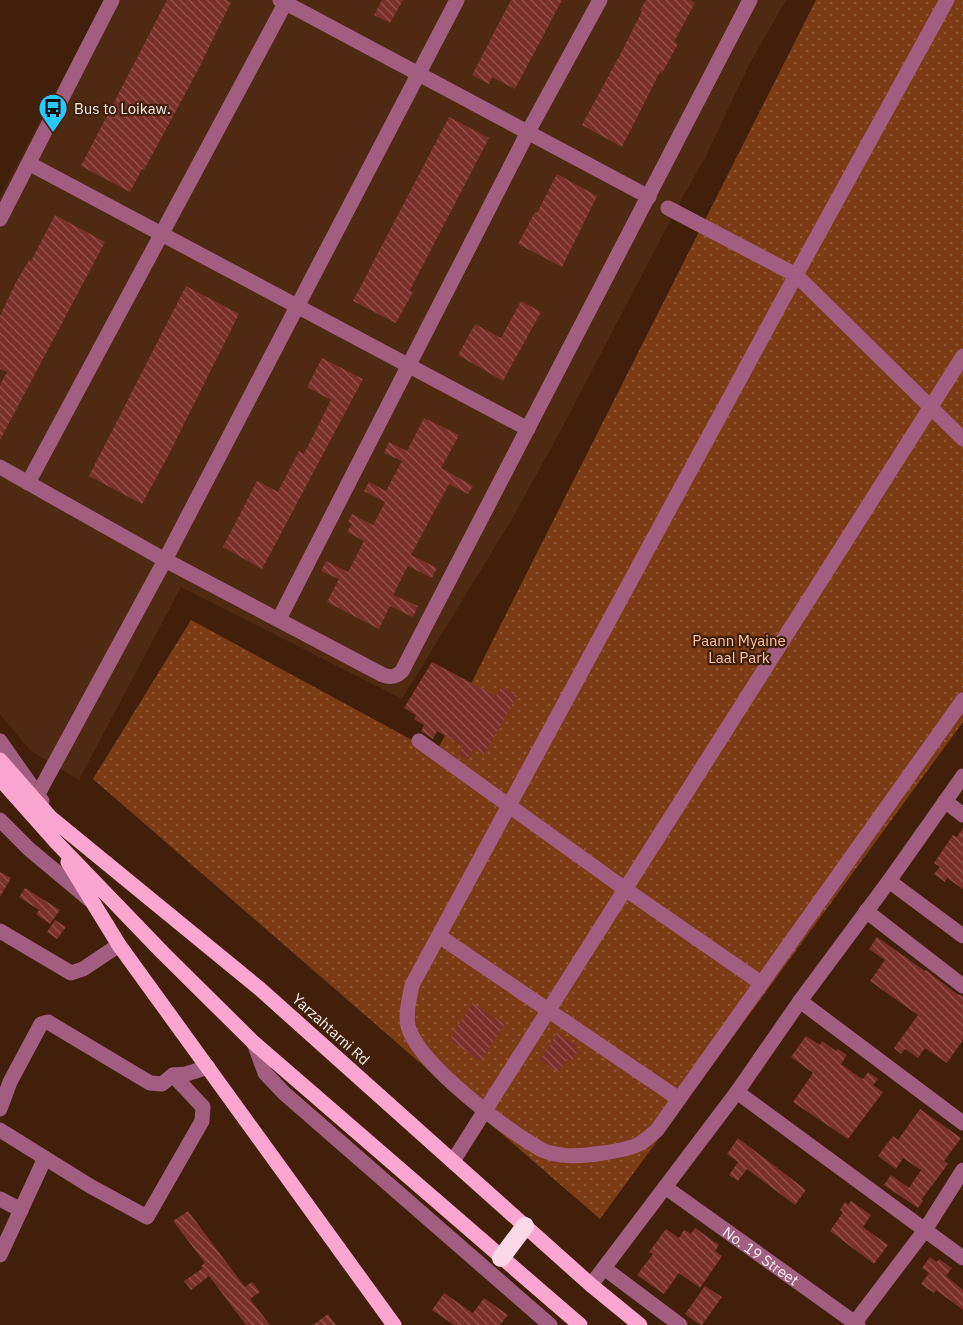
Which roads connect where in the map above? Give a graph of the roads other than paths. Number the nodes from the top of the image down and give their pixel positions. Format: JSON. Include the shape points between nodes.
{"nodes":[{"id":1,"x":112,"y":0,"type":"edge"},
{"id":2,"x":457,"y":0,"type":"edge"},
{"id":3,"x":600,"y":0,"type":"edge"},
{"id":4,"x":750,"y":0,"type":"edge"},
{"id":5,"x":947,"y":0,"type":"edge"},
{"id":6,"x":284,"y":1,"type":"edge"},
{"id":7,"x":419,"y":74,"type":"junction"},
{"id":8,"x":528,"y":132,"type":"junction"},
{"id":9,"x":30,"y":164,"type":"junction"},
{"id":10,"x":649,"y":197,"type":"junction"},
{"id":11,"x":668,"y":208,"type":"dead end"},
{"id":12,"x":0,"y":219,"type":"edge"},
{"id":13,"x":162,"y":233,"type":"junction"},
{"id":14,"x":796,"y":275,"type":"junction"},
{"id":15,"x":298,"y":306,"type":"junction"},
{"id":16,"x":963,"y":356,"type":"edge"},
{"id":17,"x":408,"y":364,"type":"junction"},
{"id":18,"x":931,"y":406,"type":"junction"},
{"id":19,"x":528,"y":429,"type":"junction"},
{"id":20,"x":963,"y":439,"type":"edge"},
{"id":21,"x":0,"y":467,"type":"edge"},
{"id":22,"x":28,"y":483,"type":"junction"},
{"id":23,"x":165,"y":560,"type":"junction"},
{"id":24,"x":279,"y":619,"type":"junction"},
{"id":25,"x":963,"y":700,"type":"edge"},
{"id":26,"x":0,"y":741,"type":"edge"},
{"id":27,"x":420,"y":741,"type":"dead end"},
{"id":28,"x":0,"y":760,"type":"edge"},
{"id":29,"x":963,"y":776,"type":"edge"},
{"id":30,"x":0,"y":779,"type":"edge"},
{"id":31,"x":38,"y":794,"type":"junction"},
{"id":32,"x":945,"y":801,"type":"junction"},
{"id":33,"x":509,"y":806,"type":"junction"},
{"id":34,"x":963,"y":815,"type":"edge"},
{"id":35,"x":50,"y":817,"type":"junction"},
{"id":36,"x":0,"y":820,"type":"edge"},
{"id":37,"x":57,"y":843,"type":"junction"},
{"id":38,"x":889,"y":881,"type":"junction"},
{"id":39,"x":625,"y":889,"type":"junction"},
{"id":40,"x":90,"y":900,"type":"junction"},
{"id":41,"x":866,"y":910,"type":"junction"},
{"id":42,"x":0,"y":931,"type":"edge"},
{"id":43,"x":439,"y":936,"type":"junction"},
{"id":44,"x":963,"y":936,"type":"edge"},
{"id":45,"x":119,"y":945,"type":"junction"},
{"id":46,"x":761,"y":983,"type":"junction"},
{"id":47,"x":963,"y":986,"type":"edge"},
{"id":48,"x":800,"y":1001,"type":"junction"},
{"id":49,"x":548,"y":1010,"type":"junction"},
{"id":50,"x":254,"y":1043,"type":"junction"},
{"id":51,"x":208,"y":1067,"type":"junction"},
{"id":52,"x":173,"y":1076,"type":"junction"},
{"id":53,"x":737,"y":1092,"type":"junction"},
{"id":54,"x":679,"y":1099,"type":"junction"},
{"id":55,"x":0,"y":1109,"type":"edge"},
{"id":56,"x":485,"y":1110,"type":"junction"},
{"id":57,"x":963,"y":1123,"type":"edge"},
{"id":58,"x":0,"y":1130,"type":"edge"},
{"id":59,"x":45,"y":1158,"type":"junction"},
{"id":60,"x":453,"y":1161,"type":"junction"},
{"id":61,"x":963,"y":1170,"type":"edge"},
{"id":62,"x":665,"y":1187,"type":"junction"},
{"id":63,"x":0,"y":1199,"type":"edge"},
{"id":64,"x":21,"y":1210,"type":"junction"},
{"id":65,"x":525,"y":1226,"type":"junction"},
{"id":66,"x":925,"y":1230,"type":"junction"},
{"id":67,"x":0,"y":1255,"type":"edge"},
{"id":68,"x":501,"y":1258,"type":"junction"},
{"id":69,"x":963,"y":1258,"type":"edge"},
{"id":70,"x":604,"y":1268,"type":"junction"},
{"id":71,"x":591,"y":1285,"type":"junction"},
{"id":72,"x":561,"y":1318,"type":"edge"},
{"id":73,"x":855,"y":1324,"type":"edge"},
{"id":74,"x":394,"y":1325,"type":"edge"},
{"id":75,"x":550,"y":1325,"type":"edge"},
{"id":76,"x":580,"y":1325,"type":"edge"},
{"id":77,"x":640,"y":1325,"type":"edge"},
{"id":78,"x":680,"y":1325,"type":"edge"}],
"edges":[{"from":1,"to":9,"type":"street"},
{"from":2,"to":7,"type":"street"},
{"from":3,"to":8,"type":"street"},
{"from":4,"to":10,"type":"street"},
{"from":5,"to":14,"type":"street"},
{"from":6,"to":7,"type":"street"},
{"from":6,"to":13,"type":"street"},
{"from":7,"to":8,"type":"street"},
{"from":7,"to":15,"type":"street"},
{"from":8,"to":10,"type":"street"},
{"from":8,"to":17,"type":"street"},
{"from":9,"to":12,"type":"street"},
{"from":9,"to":13,"type":"street"},
{"from":10,"to":19,"type":"street"},
{"from":11,"to":14,"type":"street"},
{"from":13,"to":15,"type":"street"},
{"from":13,"to":22,"type":"street"},
{"from":14,"to":18,"type":"street"},
{"from":14,"to":33,"type":"street"},
{"from":15,"to":17,"type":"street"},
{"from":15,"to":23,"type":"street"},
{"from":16,"to":18,"type":"street"},
{"from":17,"to":19,"type":"street"},
{"from":17,"to":24,"type":"street"},
{"from":18,"to":20,"type":"street"},
{"from":18,"to":39,"type":"street"},
{"from":19,"to":24,"type":"street","via":[[397,675],[383,675]]},
{"from":21,"to":22,"type":"street"},
{"from":22,"to":23,"type":"street"},
{"from":23,"to":24,"type":"street"},
{"from":23,"to":31,"type":"street"},
{"from":25,"to":46,"type":"street"},
{"from":26,"to":31,"type":"street"},
{"from":27,"to":33,"type":"street"},
{"from":28,"to":35,"type":"main road","name":"Yarzahtarni Rd"},
{"from":29,"to":32,"type":"street"},
{"from":30,"to":37,"type":"main road"},
{"from":31,"to":35,"type":"street"},
{"from":32,"to":34,"type":"street"},
{"from":32,"to":38,"type":"street"},
{"from":33,"to":39,"type":"street"},
{"from":33,"to":43,"type":"street"},
{"from":35,"to":37,"type":"main road"},
{"from":35,"to":60,"type":"main road","name":"Yarzahtarni Rd","via":[[260,989]]},
{"from":36,"to":40,"type":"street"},
{"from":37,"to":40,"type":"main road"},
{"from":37,"to":50,"type":"main road"},
{"from":38,"to":41,"type":"street"},
{"from":38,"to":44,"type":"street"},
{"from":39,"to":46,"type":"street"},
{"from":39,"to":49,"type":"street"},
{"from":40,"to":45,"type":"main road"},
{"from":41,"to":47,"type":"street"},
{"from":41,"to":48,"type":"street"},
{"from":42,"to":45,"type":"street","via":[[71,972],[83,969]]},
{"from":43,"to":49,"type":"street"},
{"from":43,"to":56,"type":"street","via":[[412,985],[408,1025],[430,1060]]},
{"from":45,"to":51,"type":"main road"},
{"from":46,"to":54,"type":"street"},
{"from":48,"to":53,"type":"street"},
{"from":48,"to":57,"type":"street"},
{"from":49,"to":54,"type":"street"},
{"from":49,"to":56,"type":"street"},
{"from":50,"to":68,"type":"main road"},
{"from":50,"to":75,"type":"street","via":[[266,1073],[284,1093]]},
{"from":51,"to":52,"type":"street"},
{"from":51,"to":74,"type":"main road"},
{"from":52,"to":55,"type":"street","via":[[162,1084],[150,1083],[48,1022],[41,1024]]},
{"from":52,"to":59,"type":"street","via":[[203,1107],[202,1121],[147,1217]]},
{"from":53,"to":62,"type":"street"},
{"from":53,"to":66,"type":"street"},
{"from":54,"to":56,"type":"street","via":[[657,1130],[639,1144],[616,1151],[565,1156],[542,1150]]},
{"from":56,"to":60,"type":"street"},
{"from":58,"to":59,"type":"street"},
{"from":59,"to":64,"type":"street"},
{"from":60,"to":65,"type":"main road","name":"Yarzahtarni Rd"},
{"from":61,"to":66,"type":"street"},
{"from":62,"to":70,"type":"street"},
{"from":62,"to":73,"type":"street","name":"No. 19 Street"},
{"from":63,"to":64,"type":"street"},
{"from":64,"to":67,"type":"street"},
{"from":65,"to":68,"type":"highway"},
{"from":65,"to":71,"type":"main road","name":"Yarzahtarni Rd"},
{"from":66,"to":69,"type":"street"},
{"from":66,"to":73,"type":"street"},
{"from":68,"to":72,"type":"main road"},
{"from":70,"to":71,"type":"street"},
{"from":70,"to":78,"type":"street"},
{"from":71,"to":77,"type":"main road","name":"Yarzahtarni Rd"},
{"from":72,"to":76,"type":"main road"}]}
